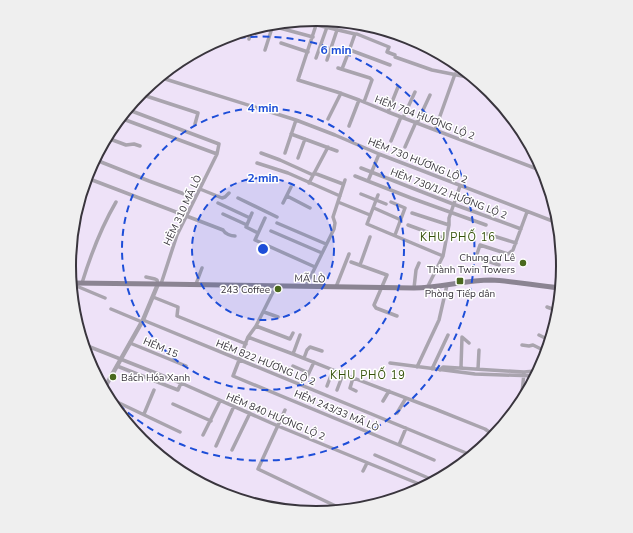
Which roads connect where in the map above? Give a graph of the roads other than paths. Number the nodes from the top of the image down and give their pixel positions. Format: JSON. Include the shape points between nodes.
{"nodes":[{"id":1,"x":317,"y":26,"type":"edge"},
{"id":2,"x":326,"y":27,"type":"joint"},
{"id":3,"x":282,"y":29,"type":"edge"},
{"id":4,"x":337,"y":30,"type":"junction"},
{"id":5,"x":271,"y":31,"type":"edge"},
{"id":6,"x":354,"y":34,"type":"junction"},
{"id":7,"x":250,"y":35,"type":"edge"},
{"id":8,"x":313,"y":37,"type":"junction"},
{"id":9,"x":249,"y":39,"type":"dead end"},
{"id":10,"x":281,"y":43,"type":"dead end"},
{"id":11,"x":265,"y":50,"type":"dead end"},
{"id":12,"x":350,"y":50,"type":"junction"},
{"id":13,"x":308,"y":52,"type":"junction"},
{"id":14,"x":316,"y":58,"type":"dead end"},
{"id":15,"x":327,"y":60,"type":"dead end"},
{"id":16,"x":390,"y":65,"type":"dead end"},
{"id":17,"x":455,"y":74,"type":"junction"},
{"id":18,"x":463,"y":76,"type":"edge"},
{"id":19,"x":166,"y":79,"type":"edge"},
{"id":20,"x":398,"y":87,"type":"dead end"},
{"id":21,"x":415,"y":92,"type":"dead end"},
{"id":22,"x":341,"y":93,"type":"junction"},
{"id":23,"x":430,"y":95,"type":"dead end"},
{"id":24,"x":146,"y":96,"type":"edge"},
{"id":25,"x":359,"y":100,"type":"junction"},
{"id":26,"x":364,"y":102,"type":"junction"},
{"id":27,"x":133,"y":112,"type":"edge"},
{"id":28,"x":388,"y":112,"type":"junction"},
{"id":29,"x":402,"y":117,"type":"junction"},
{"id":30,"x":328,"y":119,"type":"dead end"},
{"id":31,"x":126,"y":120,"type":"edge"},
{"id":32,"x":296,"y":120,"type":"junction"},
{"id":33,"x":416,"y":122,"type":"junction"},
{"id":34,"x":195,"y":124,"type":"dead end"},
{"id":35,"x":349,"y":126,"type":"dead end"},
{"id":36,"x":435,"y":130,"type":"junction"},
{"id":37,"x":291,"y":134,"type":"junction"},
{"id":38,"x":305,"y":139,"type":"junction"},
{"id":39,"x":112,"y":140,"type":"edge"},
{"id":40,"x":391,"y":140,"type":"dead end"},
{"id":41,"x":140,"y":146,"type":"dead end"},
{"id":42,"x":328,"y":147,"type":"junction"},
{"id":43,"x":405,"y":147,"type":"dead end"},
{"id":44,"x":337,"y":151,"type":"dead end"},
{"id":45,"x":261,"y":153,"type":"dead end"},
{"id":46,"x":285,"y":153,"type":"dead end"},
{"id":47,"x":217,"y":154,"type":"junction"},
{"id":48,"x":379,"y":154,"type":"junction"},
{"id":49,"x":298,"y":158,"type":"dead end"},
{"id":50,"x":100,"y":162,"type":"edge"},
{"id":51,"x":257,"y":163,"type":"dead end"},
{"id":52,"x":361,"y":168,"type":"dead end"},
{"id":53,"x":536,"y":169,"type":"edge"},
{"id":54,"x":372,"y":172,"type":"junction"},
{"id":55,"x":313,"y":174,"type":"junction"},
{"id":56,"x":355,"y":176,"type":"dead end"},
{"id":57,"x":92,"y":180,"type":"edge"},
{"id":58,"x":345,"y":180,"type":"dead end"},
{"id":59,"x":368,"y":182,"type":"junction"},
{"id":60,"x":309,"y":183,"type":"junction"},
{"id":61,"x":343,"y":184,"type":"junction"},
{"id":62,"x":460,"y":186,"type":"junction"},
{"id":63,"x":291,"y":187,"type":"dead end"},
{"id":64,"x":200,"y":189,"type":"junction"},
{"id":65,"x":228,"y":193,"type":"dead end"},
{"id":66,"x":361,"y":194,"type":"dead end"},
{"id":67,"x":378,"y":195,"type":"dead end"},
{"id":68,"x":287,"y":196,"type":"junction"},
{"id":69,"x":340,"y":196,"type":"junction"},
{"id":70,"x":195,"y":198,"type":"junction"},
{"id":71,"x":238,"y":198,"type":"dead end"},
{"id":72,"x":376,"y":200,"type":"junction"},
{"id":73,"x":116,"y":202,"type":"dead end"},
{"id":74,"x":338,"y":202,"type":"junction"},
{"id":75,"x":391,"y":202,"type":"dead end"},
{"id":76,"x":218,"y":203,"type":"dead end"},
{"id":77,"x":283,"y":203,"type":"dead end"},
{"id":78,"x":386,"y":204,"type":"dead end"},
{"id":79,"x":453,"y":204,"type":"junction"},
{"id":80,"x":310,"y":208,"type":"dead end"},
{"id":81,"x":374,"y":208,"type":"junction"},
{"id":82,"x":451,"y":212,"type":"junction"},
{"id":83,"x":527,"y":212,"type":"junction"},
{"id":84,"x":252,"y":213,"type":"dead end"},
{"id":85,"x":412,"y":213,"type":"dead end"},
{"id":86,"x":223,"y":214,"type":"dead end"},
{"id":87,"x":186,"y":215,"type":"junction"},
{"id":88,"x":370,"y":215,"type":"junction"},
{"id":89,"x":277,"y":217,"type":"dead end"},
{"id":90,"x":250,"y":218,"type":"junction"},
{"id":91,"x":265,"y":218,"type":"dead end"},
{"id":92,"x":401,"y":220,"type":"junction"},
{"id":93,"x":552,"y":221,"type":"edge"},
{"id":94,"x":277,"y":223,"type":"dead end"},
{"id":95,"x":247,"y":225,"type":"junction"},
{"id":96,"x":408,"y":225,"type":"dead end"},
{"id":97,"x":449,"y":225,"type":"junction"},
{"id":98,"x":486,"y":225,"type":"dead end"},
{"id":99,"x":521,"y":229,"type":"junction"},
{"id":100,"x":271,"y":231,"type":"dead end"},
{"id":101,"x":258,"y":233,"type":"junction"},
{"id":102,"x":484,"y":233,"type":"dead end"},
{"id":103,"x":395,"y":235,"type":"junction"},
{"id":104,"x":235,"y":236,"type":"dead end"},
{"id":105,"x":370,"y":237,"type":"dead end"},
{"id":106,"x":446,"y":239,"type":"junction"},
{"id":107,"x":516,"y":243,"type":"junction"},
{"id":108,"x":326,"y":244,"type":"junction"},
{"id":109,"x":322,"y":253,"type":"junction"},
{"id":110,"x":350,"y":254,"type":"dead end"},
{"id":111,"x":443,"y":256,"type":"junction"},
{"id":112,"x":351,"y":262,"type":"dead end"},
{"id":113,"x":419,"y":263,"type":"dead end"},
{"id":114,"x":360,"y":265,"type":"junction"},
{"id":115,"x":499,"y":265,"type":"dead end"},
{"id":116,"x":315,"y":267,"type":"junction"},
{"id":117,"x":202,"y":268,"type":"dead end"},
{"id":118,"x":146,"y":277,"type":"dead end"},
{"id":119,"x":77,"y":283,"type":"edge"},
{"id":120,"x":82,"y":283,"type":"junction"},
{"id":121,"x":159,"y":284,"type":"junction"},
{"id":122,"x":196,"y":284,"type":"junction"},
{"id":123,"x":77,"y":286,"type":"edge"},
{"id":124,"x":276,"y":286,"type":"junction"},
{"id":125,"x":306,"y":286,"type":"junction"},
{"id":126,"x":447,"y":286,"type":"junction"},
{"id":127,"x":336,"y":287,"type":"junction"},
{"id":128,"x":556,"y":287,"type":"edge"},
{"id":129,"x":382,"y":288,"type":"junction"},
{"id":130,"x":414,"y":288,"type":"junction"},
{"id":131,"x":427,"y":288,"type":"junction"},
{"id":132,"x":153,"y":297,"type":"junction"},
{"id":133,"x":105,"y":298,"type":"dead end"},
{"id":134,"x":547,"y":307,"type":"dead end"},
{"id":135,"x":111,"y":309,"type":"dead end"},
{"id":136,"x":553,"y":309,"type":"edge"},
{"id":137,"x":264,"y":312,"type":"junction"},
{"id":138,"x":397,"y":316,"type":"dead end"},
{"id":139,"x":278,"y":317,"type":"dead end"},
{"id":140,"x":142,"y":321,"type":"junction"},
{"id":141,"x":256,"y":326,"type":"junction"},
{"id":142,"x":293,"y":334,"type":"dead end"},
{"id":143,"x":300,"y":335,"type":"dead end"},
{"id":144,"x":448,"y":335,"type":"dead end"},
{"id":145,"x":539,"y":335,"type":"dead end"},
{"id":146,"x":248,"y":337,"type":"junction"},
{"id":147,"x":546,"y":338,"type":"edge"},
{"id":148,"x":130,"y":343,"type":"junction"},
{"id":149,"x":469,"y":343,"type":"dead end"},
{"id":150,"x":246,"y":344,"type":"junction"},
{"id":151,"x":522,"y":345,"type":"dead end"},
{"id":152,"x":90,"y":348,"type":"edge"},
{"id":153,"x":479,"y":350,"type":"dead end"},
{"id":154,"x":542,"y":350,"type":"edge"},
{"id":155,"x":322,"y":351,"type":"dead end"},
{"id":156,"x":293,"y":354,"type":"junction"},
{"id":157,"x":304,"y":358,"type":"junction"},
{"id":158,"x":121,"y":359,"type":"junction"},
{"id":159,"x":239,"y":360,"type":"junction"},
{"id":160,"x":314,"y":362,"type":"junction"},
{"id":161,"x":390,"y":363,"type":"dead end"},
{"id":162,"x":118,"y":366,"type":"junction"},
{"id":163,"x":186,"y":366,"type":"dead end"},
{"id":164,"x":293,"y":366,"type":"dead end"},
{"id":165,"x":417,"y":367,"type":"junction"},
{"id":166,"x":461,"y":367,"type":"junction"},
{"id":167,"x":432,"y":369,"type":"junction"},
{"id":168,"x":478,"y":369,"type":"junction"},
{"id":169,"x":333,"y":370,"type":"junction"},
{"id":170,"x":440,"y":370,"type":"junction"},
{"id":171,"x":533,"y":372,"type":"edge"},
{"id":172,"x":309,"y":373,"type":"junction"},
{"id":173,"x":343,"y":374,"type":"junction"},
{"id":174,"x":524,"y":374,"type":"junction"},
{"id":175,"x":531,"y":375,"type":"edge"},
{"id":176,"x":308,"y":378,"type":"dead end"},
{"id":177,"x":353,"y":378,"type":"junction"},
{"id":178,"x":181,"y":383,"type":"junction"},
{"id":179,"x":107,"y":384,"type":"edge"},
{"id":180,"x":327,"y":386,"type":"dead end"},
{"id":181,"x":154,"y":390,"type":"dead end"},
{"id":182,"x":337,"y":390,"type":"dead end"},
{"id":183,"x":356,"y":391,"type":"dead end"},
{"id":184,"x":389,"y":391,"type":"junction"},
{"id":185,"x":522,"y":391,"type":"edge"},
{"id":186,"x":406,"y":398,"type":"junction"},
{"id":187,"x":220,"y":400,"type":"junction"},
{"id":188,"x":383,"y":401,"type":"dead end"},
{"id":189,"x":119,"y":403,"type":"edge"},
{"id":190,"x":173,"y":404,"type":"dead end"},
{"id":191,"x":234,"y":406,"type":"junction"},
{"id":192,"x":285,"y":410,"type":"dead end"},
{"id":193,"x":250,"y":413,"type":"junction"},
{"id":194,"x":397,"y":413,"type":"dead end"},
{"id":195,"x":144,"y":414,"type":"junction"},
{"id":196,"x":210,"y":421,"type":"junction"},
{"id":197,"x":278,"y":426,"type":"junction"},
{"id":198,"x":406,"y":428,"type":"junction"},
{"id":199,"x":180,"y":432,"type":"dead end"},
{"id":200,"x":490,"y":433,"type":"edge"},
{"id":201,"x":203,"y":435,"type":"dead end"},
{"id":202,"x":399,"y":445,"type":"junction"},
{"id":203,"x":216,"y":446,"type":"dead end"},
{"id":204,"x":232,"y":450,"type":"dead end"},
{"id":205,"x":467,"y":453,"type":"edge"},
{"id":206,"x":375,"y":455,"type":"dead end"},
{"id":207,"x":434,"y":460,"type":"dead end"},
{"id":208,"x":367,"y":463,"type":"junction"},
{"id":209,"x":363,"y":471,"type":"dead end"},
{"id":210,"x":430,"y":479,"type":"edge"},
{"id":211,"x":419,"y":484,"type":"edge"},
{"id":212,"x":335,"y":506,"type":"edge"}],
"edges":[{"from":1,"to":8,"type":"street"},
{"from":2,"to":4,"type":"street"},
{"from":2,"to":14,"type":"street"},
{"from":3,"to":8,"type":"street"},
{"from":4,"to":6,"type":"street"},
{"from":4,"to":15,"type":"street"},
{"from":5,"to":11,"type":"street"},
{"from":6,"to":12,"type":"street"},
{"from":6,"to":17,"type":"street","via":[[389,47],[387,52],[395,55],[394,57],[432,70]]},
{"from":7,"to":9,"type":"street"},
{"from":8,"to":13,"type":"street"},
{"from":10,"to":13,"type":"street"},
{"from":12,"to":16,"type":"street"},
{"from":12,"to":26,"type":"street","via":[[340,69],[372,80]]},
{"from":13,"to":22,"type":"street","name":"HẺM 704 HƯƠNG LỘ 2","via":[[298,80]]},
{"from":17,"to":18,"type":"street"},
{"from":17,"to":36,"type":"street"},
{"from":19,"to":32,"type":"street","name":"HẺM 730 HƯƠNG LỘ 2"},
{"from":20,"to":28,"type":"street"},
{"from":21,"to":29,"type":"street"},
{"from":22,"to":25,"type":"street","name":"HẺM 704 HƯƠNG LỘ 2"},
{"from":22,"to":30,"type":"street"},
{"from":23,"to":33,"type":"street"},
{"from":24,"to":34,"type":"street","via":[[198,113]]},
{"from":25,"to":26,"type":"street","name":"HẺM 704 HƯƠNG LỘ 2"},
{"from":25,"to":35,"type":"street"},
{"from":26,"to":28,"type":"street","name":"HẺM 704 HƯƠNG LỘ 2"},
{"from":27,"to":47,"type":"street","name":"HẺM 310 MÃ LÒ","via":[[219,144]]},
{"from":28,"to":29,"type":"street","name":"HẺM 704 HƯƠNG LỘ 2"},
{"from":29,"to":33,"type":"street","name":"HẺM 704 HƯƠNG LỘ 2"},
{"from":29,"to":40,"type":"street"},
{"from":31,"to":47,"type":"street"},
{"from":32,"to":37,"type":"street"},
{"from":32,"to":48,"type":"street","name":"HẺM 730 HƯƠNG LỘ 2"},
{"from":33,"to":36,"type":"street","name":"HẺM 704 HƯƠNG LỘ 2"},
{"from":33,"to":43,"type":"street"},
{"from":36,"to":53,"type":"street","name":"HẺM 704 HƯƠNG LỘ 2"},
{"from":37,"to":38,"type":"street"},
{"from":37,"to":46,"type":"street"},
{"from":38,"to":42,"type":"street"},
{"from":38,"to":49,"type":"street"},
{"from":39,"to":41,"type":"street","via":[[126,145]]},
{"from":42,"to":44,"type":"street"},
{"from":42,"to":55,"type":"street"},
{"from":45,"to":55,"type":"street"},
{"from":47,"to":64,"type":"street","name":"HẺM 310 MÃ LÒ"},
{"from":48,"to":54,"type":"street"},
{"from":48,"to":62,"type":"street","name":"HẺM 730 HƯƠNG LỘ 2"},
{"from":50,"to":70,"type":"street"},
{"from":51,"to":60,"type":"street"},
{"from":52,"to":54,"type":"street","name":"HẺM 730/1/2 HƯƠNG LỘ 2"},
{"from":54,"to":59,"type":"street"},
{"from":54,"to":79,"type":"street","name":"HẺM 730/1/2 HƯƠNG LỘ 2"},
{"from":55,"to":60,"type":"street"},
{"from":55,"to":61,"type":"street"},
{"from":56,"to":59,"type":"street"},
{"from":57,"to":87,"type":"street"},
{"from":58,"to":61,"type":"street"},
{"from":59,"to":82,"type":"street"},
{"from":60,"to":69,"type":"street"},
{"from":61,"to":69,"type":"street"},
{"from":62,"to":79,"type":"street"},
{"from":62,"to":83,"type":"street","name":"HẺM 730 HƯƠNG LỘ 2"},
{"from":63,"to":68,"type":"street"},
{"from":64,"to":65,"type":"street","via":[[222,198]]},
{"from":64,"to":70,"type":"street","name":"HẺM 310 MÃ LÒ"},
{"from":66,"to":72,"type":"street"},
{"from":67,"to":72,"type":"street"},
{"from":68,"to":77,"type":"street"},
{"from":68,"to":80,"type":"street"},
{"from":69,"to":74,"type":"street"},
{"from":70,"to":87,"type":"street","name":"HẺM 310 MÃ LÒ"},
{"from":71,"to":89,"type":"street"},
{"from":72,"to":78,"type":"street"},
{"from":72,"to":81,"type":"street"},
{"from":73,"to":120,"type":"street"},
{"from":74,"to":88,"type":"street"},
{"from":74,"to":108,"type":"street","via":[[333,217],[334,230]]},
{"from":75,"to":92,"type":"street","via":[[406,208]]},
{"from":76,"to":90,"type":"street"},
{"from":79,"to":82,"type":"street"},
{"from":79,"to":99,"type":"street","name":"HẺM 730/1/2 HƯƠNG LỘ 2"},
{"from":81,"to":88,"type":"street"},
{"from":81,"to":92,"type":"street"},
{"from":82,"to":97,"type":"street"},
{"from":82,"to":98,"type":"street"},
{"from":83,"to":93,"type":"street","name":"HẺM 730 HƯƠNG LỘ 2"},
{"from":83,"to":99,"type":"street"},
{"from":84,"to":90,"type":"street"},
{"from":85,"to":97,"type":"street"},
{"from":86,"to":95,"type":"street"},
{"from":87,"to":104,"type":"street"},
{"from":87,"to":121,"type":"street","name":"HẺM 310 MÃ LÒ","via":[[176,235]]},
{"from":88,"to":103,"type":"street","via":[[367,224]]},
{"from":90,"to":95,"type":"street"},
{"from":91,"to":101,"type":"street","via":[[263,228]]},
{"from":92,"to":103,"type":"street"},
{"from":94,"to":108,"type":"street"},
{"from":95,"to":101,"type":"street","via":[[246,227]]},
{"from":96,"to":106,"type":"street"},
{"from":97,"to":106,"type":"street"},
{"from":99,"to":107,"type":"street"},
{"from":100,"to":109,"type":"street"},
{"from":101,"to":116,"type":"street","via":[[255,240]]},
{"from":102,"to":107,"type":"street"},
{"from":103,"to":111,"type":"street"},
{"from":105,"to":114,"type":"street"},
{"from":106,"to":111,"type":"street"},
{"from":107,"to":115,"type":"street","via":[[508,254],[480,245],[476,257]]},
{"from":108,"to":109,"type":"street"},
{"from":109,"to":116,"type":"street"},
{"from":110,"to":127,"type":"street"},
{"from":111,"to":131,"type":"street"},
{"from":112,"to":114,"type":"street"},
{"from":113,"to":130,"type":"street"},
{"from":114,"to":129,"type":"street","via":[[387,275]]},
{"from":116,"to":125,"type":"street"},
{"from":117,"to":122,"type":"street"},
{"from":118,"to":121,"type":"street","via":[[157,280]]},
{"from":119,"to":120,"type":"main road","name":"MÃ LÒ"},
{"from":120,"to":121,"type":"main road","name":"MÃ LÒ"},
{"from":121,"to":122,"type":"main road","name":"MÃ LÒ"},
{"from":121,"to":132,"type":"street"},
{"from":122,"to":124,"type":"main road","name":"MÃ LÒ"},
{"from":123,"to":133,"type":"street"},
{"from":124,"to":125,"type":"main road","name":"MÃ LÒ"},
{"from":124,"to":137,"type":"street"},
{"from":125,"to":127,"type":"main road","name":"MÃ LÒ"},
{"from":126,"to":128,"type":"main road","name":"MÃ LÒ","via":[[492,280]]},
{"from":126,"to":131,"type":"main road","name":"MÃ LÒ"},
{"from":126,"to":165,"type":"street","via":[[439,320]]},
{"from":127,"to":129,"type":"main road","name":"MÃ LÒ"},
{"from":129,"to":130,"type":"main road","name":"MÃ LÒ"},
{"from":129,"to":138,"type":"street","via":[[374,305]]},
{"from":130,"to":131,"type":"main road","name":"MÃ LÒ"},
{"from":132,"to":140,"type":"street"},
{"from":132,"to":150,"type":"street","via":[[178,308],[177,316]]},
{"from":134,"to":136,"type":"street"},
{"from":135,"to":140,"type":"street","name":"HẺM 822 HƯƠNG LỘ 2"},
{"from":137,"to":139,"type":"street"},
{"from":137,"to":141,"type":"street"},
{"from":140,"to":148,"type":"street"},
{"from":140,"to":159,"type":"street","name":"HẺM 822 HƯƠNG LỘ 2"},
{"from":141,"to":142,"type":"street","via":[[290,339]]},
{"from":141,"to":146,"type":"street"},
{"from":143,"to":156,"type":"street"},
{"from":144,"to":167,"type":"street"},
{"from":145,"to":147,"type":"street"},
{"from":146,"to":150,"type":"street"},
{"from":146,"to":156,"type":"street"},
{"from":148,"to":158,"type":"street"},
{"from":148,"to":163,"type":"street","name":"HẺM 15"},
{"from":149,"to":166,"type":"street","via":[[462,337]]},
{"from":150,"to":159,"type":"street"},
{"from":151,"to":154,"type":"street","via":[[533,345]]},
{"from":152,"to":158,"type":"street","name":"HẺM 840 HƯƠNG LỘ 2"},
{"from":153,"to":168,"type":"street"},
{"from":155,"to":157,"type":"street","via":[[310,346]]},
{"from":156,"to":157,"type":"street"},
{"from":157,"to":160,"type":"street"},
{"from":158,"to":162,"type":"street"},
{"from":158,"to":178,"type":"street","name":"HẺM 840 HƯƠNG LỘ 2"},
{"from":159,"to":198,"type":"street","name":"HẺM 822 HƯƠNG LỘ 2"},
{"from":159,"to":202,"type":"street","name":"HẺM 243/33 MÃ LÒ","via":[[233,376]]},
{"from":160,"to":169,"type":"street"},
{"from":160,"to":172,"type":"street"},
{"from":161,"to":165,"type":"street"},
{"from":162,"to":178,"type":"street","via":[[178,390]]},
{"from":162,"to":179,"type":"street"},
{"from":164,"to":172,"type":"street"},
{"from":165,"to":167,"type":"street"},
{"from":166,"to":168,"type":"street"},
{"from":166,"to":170,"type":"street","via":[[443,367]]},
{"from":167,"to":170,"type":"street"},
{"from":168,"to":174,"type":"street"},
{"from":169,"to":173,"type":"street"},
{"from":169,"to":180,"type":"street"},
{"from":170,"to":174,"type":"street","via":[[475,374]]},
{"from":171,"to":174,"type":"street"},
{"from":172,"to":176,"type":"street"},
{"from":173,"to":177,"type":"street"},
{"from":173,"to":182,"type":"street"},
{"from":174,"to":175,"type":"street"},
{"from":174,"to":185,"type":"street"},
{"from":177,"to":183,"type":"street","via":[[350,388]]},
{"from":177,"to":184,"type":"street"},
{"from":178,"to":187,"type":"street","name":"HẺM 840 HƯƠNG LỘ 2"},
{"from":181,"to":195,"type":"street"},
{"from":184,"to":186,"type":"street"},
{"from":184,"to":188,"type":"street"},
{"from":186,"to":194,"type":"street"},
{"from":186,"to":200,"type":"street"},
{"from":187,"to":191,"type":"street","name":"HẺM 840 HƯƠNG LỘ 2"},
{"from":187,"to":196,"type":"street"},
{"from":189,"to":195,"type":"street"},
{"from":190,"to":196,"type":"street"},
{"from":191,"to":193,"type":"street","name":"HẺM 840 HƯƠNG LỘ 2"},
{"from":191,"to":203,"type":"street"},
{"from":192,"to":197,"type":"street"},
{"from":193,"to":197,"type":"street","name":"HẺM 840 HƯƠNG LỘ 2"},
{"from":193,"to":204,"type":"street"},
{"from":195,"to":199,"type":"street"},
{"from":196,"to":201,"type":"street"},
{"from":197,"to":208,"type":"street","name":"HẺM 840 HƯƠNG LỘ 2"},
{"from":197,"to":212,"type":"street","via":[[258,469]]},
{"from":198,"to":202,"type":"street"},
{"from":198,"to":205,"type":"street","name":"HẺM 822 HƯƠNG LỘ 2"},
{"from":202,"to":207,"type":"street","name":"HẺM 243/33 MÃ LÒ"},
{"from":206,"to":210,"type":"street"},
{"from":208,"to":209,"type":"street"},
{"from":208,"to":211,"type":"street","name":"HẺM 840 HƯƠNG LỘ 2"}]}
